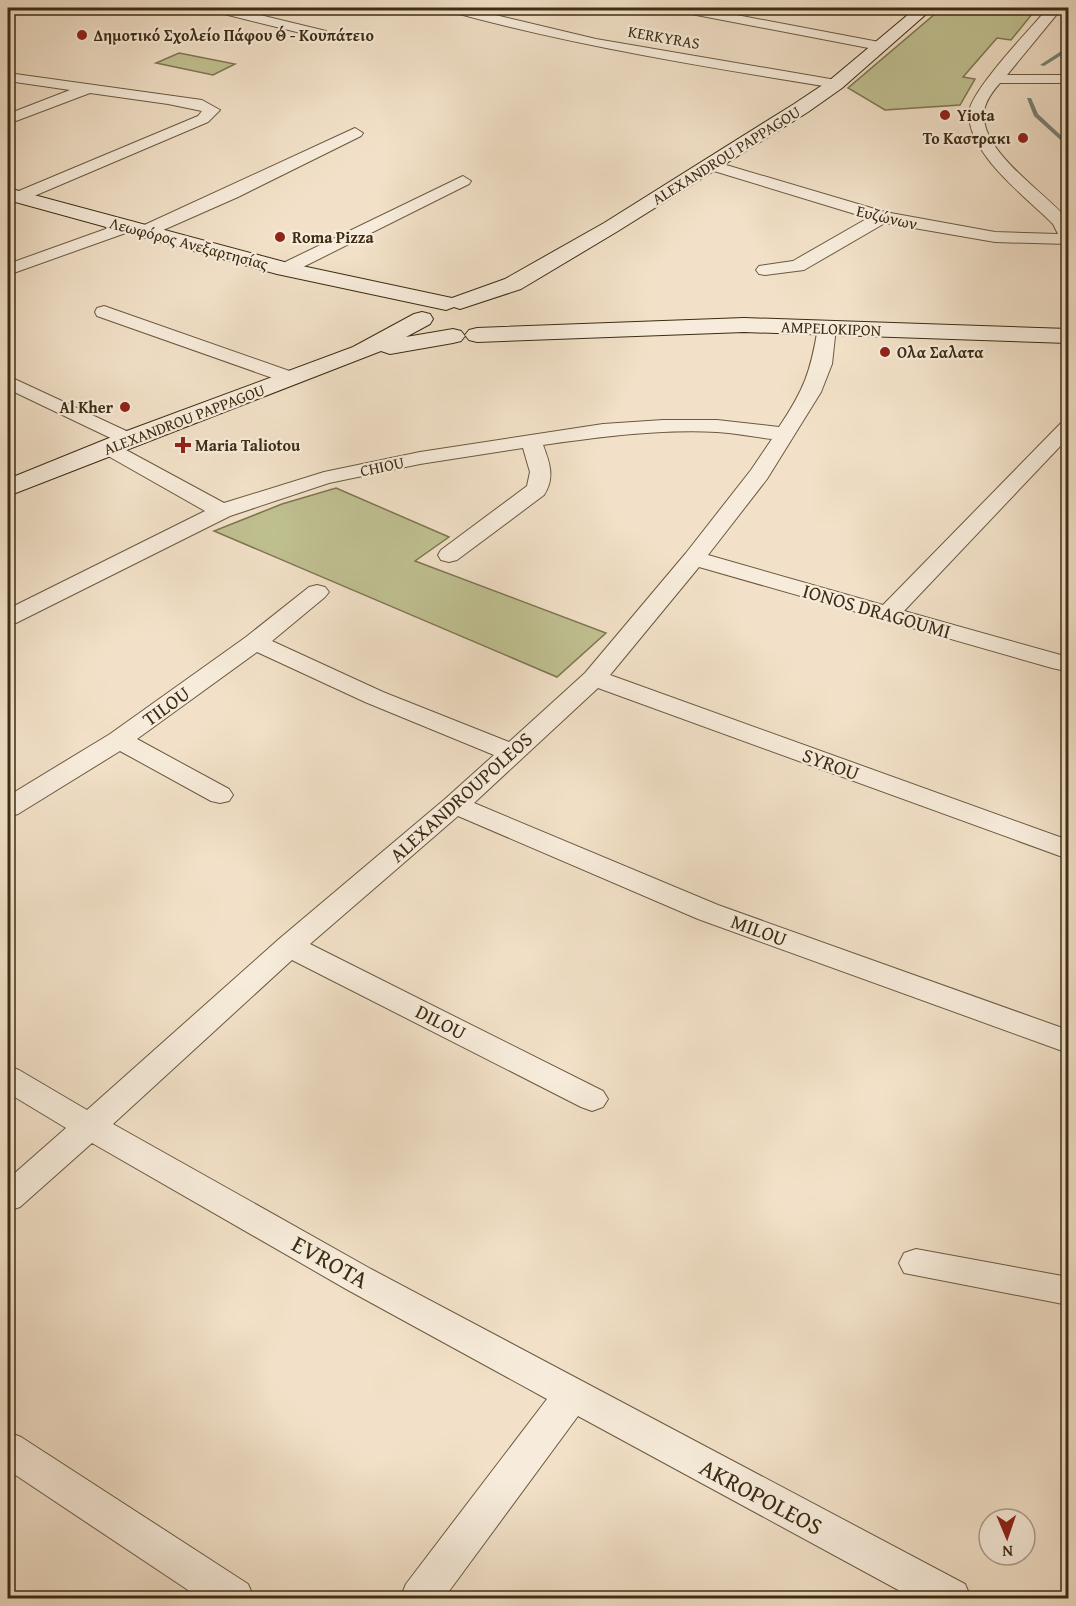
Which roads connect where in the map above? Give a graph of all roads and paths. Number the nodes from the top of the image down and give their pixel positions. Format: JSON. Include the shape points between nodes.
{"nodes":[{"id":1,"x":217,"y":8,"type":"edge"},
{"id":2,"x":255,"y":8,"type":"edge"},
{"id":3,"x":453,"y":8,"type":"edge"},
{"id":4,"x":681,"y":8,"type":"edge"},
{"id":5,"x":925,"y":8,"type":"edge"},
{"id":6,"x":1056,"y":8,"type":"edge"},
{"id":7,"x":1068,"y":9,"type":"edge"},
{"id":8,"x":241,"y":14,"type":"junction"},
{"id":9,"x":321,"y":34,"type":"dead end"},
{"id":10,"x":879,"y":46,"type":"junction"},
{"id":11,"x":8,"y":77,"type":"edge"},
{"id":12,"x":996,"y":79,"type":"junction"},
{"id":13,"x":1068,"y":79,"type":"edge"},
{"id":14,"x":836,"y":84,"type":"junction"},
{"id":15,"x":87,"y":89,"type":"junction"},
{"id":16,"x":8,"y":119,"type":"edge"},
{"id":17,"x":355,"y":133,"type":"dead end"},
{"id":18,"x":710,"y":165,"type":"junction"},
{"id":19,"x":463,"y":181,"type":"dead end"},
{"id":20,"x":11,"y":195,"type":"edge"},
{"id":21,"x":882,"y":217,"type":"junction"},
{"id":22,"x":137,"y":229,"type":"junction"},
{"id":23,"x":1068,"y":238,"type":"edge"},
{"id":24,"x":285,"y":269,"type":"junction"},
{"id":25,"x":8,"y":270,"type":"edge"},
{"id":26,"x":765,"y":270,"type":"dead end"},
{"id":27,"x":513,"y":284,"type":"junction"},
{"id":28,"x":370,"y":289,"type":"junction"},
{"id":29,"x":453,"y":302,"type":"junction"},
{"id":30,"x":498,"y":311,"type":"junction"},
{"id":31,"x":104,"y":312,"type":"dead end"},
{"id":32,"x":422,"y":319,"type":"junction"},
{"id":33,"x":827,"y":327,"type":"junction"},
{"id":34,"x":594,"y":330,"type":"junction"},
{"id":35,"x":477,"y":335,"type":"junction"},
{"id":36,"x":453,"y":336,"type":"junction"},
{"id":37,"x":1068,"y":336,"type":"edge"},
{"id":38,"x":361,"y":352,"type":"junction"},
{"id":39,"x":291,"y":378,"type":"junction"},
{"id":40,"x":8,"y":382,"type":"edge"},
{"id":41,"x":1068,"y":427,"type":"edge"},
{"id":42,"x":784,"y":434,"type":"junction"},
{"id":43,"x":531,"y":441,"type":"junction"},
{"id":44,"x":118,"y":443,"type":"junction"},
{"id":45,"x":10,"y":484,"type":"edge"},
{"id":46,"x":222,"y":511,"type":"junction"},
{"id":47,"x":449,"y":555,"type":"dead end"},
{"id":48,"x":693,"y":558,"type":"junction"},
{"id":49,"x":317,"y":592,"type":"dead end"},
{"id":50,"x":887,"y":614,"type":"junction"},
{"id":51,"x":8,"y":618,"type":"edge"},
{"id":52,"x":255,"y":642,"type":"junction"},
{"id":53,"x":1061,"y":663,"type":"dead end"},
{"id":54,"x":594,"y":678,"type":"junction"},
{"id":55,"x":119,"y":740,"type":"junction"},
{"id":56,"x":511,"y":752,"type":"junction"},
{"id":57,"x":220,"y":795,"type":"dead end"},
{"id":58,"x":455,"y":805,"type":"junction"},
{"id":59,"x":8,"y":808,"type":"edge"},
{"id":60,"x":1068,"y":849,"type":"edge"},
{"id":61,"x":289,"y":945,"type":"junction"},
{"id":62,"x":1068,"y":1042,"type":"edge"},
{"id":63,"x":8,"y":1078,"type":"edge"},
{"id":64,"x":592,"y":1099,"type":"dead end"},
{"id":65,"x":89,"y":1127,"type":"junction"},
{"id":66,"x":8,"y":1198,"type":"edge"},
{"id":67,"x":916,"y":1263,"type":"dead end"},
{"id":68,"x":1068,"y":1291,"type":"edge"},
{"id":69,"x":571,"y":1396,"type":"junction"},
{"id":70,"x":8,"y":1449,"type":"edge"},
{"id":71,"x":234,"y":1599,"type":"edge"},
{"id":72,"x":420,"y":1599,"type":"edge"},
{"id":73,"x":951,"y":1599,"type":"edge"}],
"edges":[{"from":1,"to":8,"type":"street"},
{"from":2,"to":8,"type":"street"},
{"from":3,"to":14,"type":"street","name":"KERKYRAS","via":[[569,38]]},
{"from":4,"to":10,"type":"street"},
{"from":5,"to":10,"type":"street","name":"ALEXANDROU PAPPAGOU"},
{"from":6,"to":7,"type":"street"},
{"from":6,"to":12,"type":"street"},
{"from":8,"to":9,"type":"street"},
{"from":10,"to":14,"type":"street","name":"ALEXANDROU PAPPAGOU"},
{"from":11,"to":15,"type":"street"},
{"from":12,"to":13,"type":"street"},
{"from":12,"to":23,"type":"street","via":[[983,94],[976,112],[981,138],[993,155],[1061,222]]},
{"from":14,"to":18,"type":"street","name":"ALEXANDROU PAPPAGOU"},
{"from":15,"to":16,"type":"street"},
{"from":15,"to":20,"type":"street","via":[[172,99],[212,110],[203,119]]},
{"from":17,"to":22,"type":"street","via":[[232,193]]},
{"from":18,"to":21,"type":"street","name":"Ευζώνων"},
{"from":18,"to":27,"type":"street","name":"ALEXANDROU PAPPAGOU"},
{"from":19,"to":24,"type":"street"},
{"from":20,"to":22,"type":"street","name":"Λεωφόρος Ανεξαρτησίας"},
{"from":21,"to":23,"type":"street","name":"Ευζώνων","via":[[995,237]]},
{"from":21,"to":26,"type":"street","via":[[798,266]]},
{"from":22,"to":24,"type":"street","name":"Λεωφόρος Ανεξαρτησίας"},
{"from":22,"to":25,"type":"street"},
{"from":24,"to":28,"type":"street","name":"Λεωφόρος Ανεξαρτησίας"},
{"from":27,"to":29,"type":"street","name":"ALEXANDROU PAPPAGOU"},
{"from":27,"to":30,"type":"street","name":"ALEXANDROU PAPPAGOU"},
{"from":28,"to":29,"type":"street","name":"Λεωφόρος Ανεξαρτησίας"},
{"from":28,"to":32,"type":"street","name":"Λεωφόρος Ανεξαρτησίας"},
{"from":29,"to":30,"type":"street","name":"Λεωφόρος Ανεξαρτησίας","via":[[481,303]]},
{"from":29,"to":32,"type":"street","name":"ALEXANDROU PAPPAGOU","via":[[428,310]]},
{"from":30,"to":34,"type":"street","name":"AMPELOKIPON"},
{"from":30,"to":35,"type":"street","name":"ALEXANDROU PAPPAGOU","via":[[500,323]]},
{"from":31,"to":39,"type":"street"},
{"from":32,"to":36,"type":"street","name":"Λεωφόρος Ανεξαρτησίας","via":[[428,329]]},
{"from":32,"to":38,"type":"street","name":"ALEXANDROU PAPPAGOU"},
{"from":33,"to":34,"type":"street","name":"AMPELOKIPON"},
{"from":33,"to":37,"type":"street","name":"AMPELOKIPON"},
{"from":33,"to":42,"type":"street","name":"ALEXANDROUPOLEOS","via":[[815,383]]},
{"from":34,"to":35,"type":"street","name":"AMPELOKIPON"},
{"from":35,"to":36,"type":"street","name":"AMPELOKIPON"},
{"from":36,"to":38,"type":"street","name":"ALEXANDROU PAPPAGOU"},
{"from":38,"to":39,"type":"street","name":"ALEXANDROU PAPPAGOU"},
{"from":39,"to":44,"type":"street","name":"ALEXANDROU PAPPAGOU"},
{"from":40,"to":44,"type":"street"},
{"from":41,"to":50,"type":"street"},
{"from":42,"to":43,"type":"street","name":"CHIOU","via":[[717,426],[663,426]]},
{"from":42,"to":48,"type":"street","name":"ALEXANDROUPOLEOS","via":[[759,474]]},
{"from":43,"to":46,"type":"street","name":"CHIOU","via":[[324,478]]},
{"from":43,"to":47,"type":"street","via":[[541,475],[536,490]]},
{"from":44,"to":45,"type":"street","name":"ALEXANDROU PAPPAGOU"},
{"from":44,"to":46,"type":"street"},
{"from":46,"to":51,"type":"street","name":"CHIOU"},
{"from":48,"to":50,"type":"street","name":"IONOS DRAGOUMI"},
{"from":48,"to":54,"type":"street","name":"ALEXANDROUPOLEOS"},
{"from":49,"to":52,"type":"street","name":"TILOU"},
{"from":50,"to":53,"type":"street","name":"IONOS DRAGOUMI"},
{"from":52,"to":55,"type":"street","name":"TILOU"},
{"from":52,"to":56,"type":"street","via":[[374,697]]},
{"from":54,"to":56,"type":"street","name":"ALEXANDROUPOLEOS"},
{"from":54,"to":60,"type":"street","name":"SYROU"},
{"from":55,"to":57,"type":"street"},
{"from":55,"to":59,"type":"street","name":"TILOU"},
{"from":56,"to":58,"type":"street","name":"ALEXANDROUPOLEOS"},
{"from":58,"to":61,"type":"street","name":"ALEXANDROUPOLEOS"},
{"from":58,"to":62,"type":"street","name":"MILOU","via":[[708,912]]},
{"from":61,"to":64,"type":"street","name":"DILOU"},
{"from":61,"to":65,"type":"street","name":"ALEXANDROUPOLEOS"},
{"from":63,"to":65,"type":"street","name":"EVROTA"},
{"from":65,"to":66,"type":"street","name":"ALEXANDROUPOLEOS"},
{"from":65,"to":69,"type":"street","name":"EVROTA"},
{"from":67,"to":68,"type":"street"},
{"from":69,"to":72,"type":"street"},
{"from":69,"to":73,"type":"street","name":"AKROPOLEOS"},
{"from":70,"to":71,"type":"street"}]}
